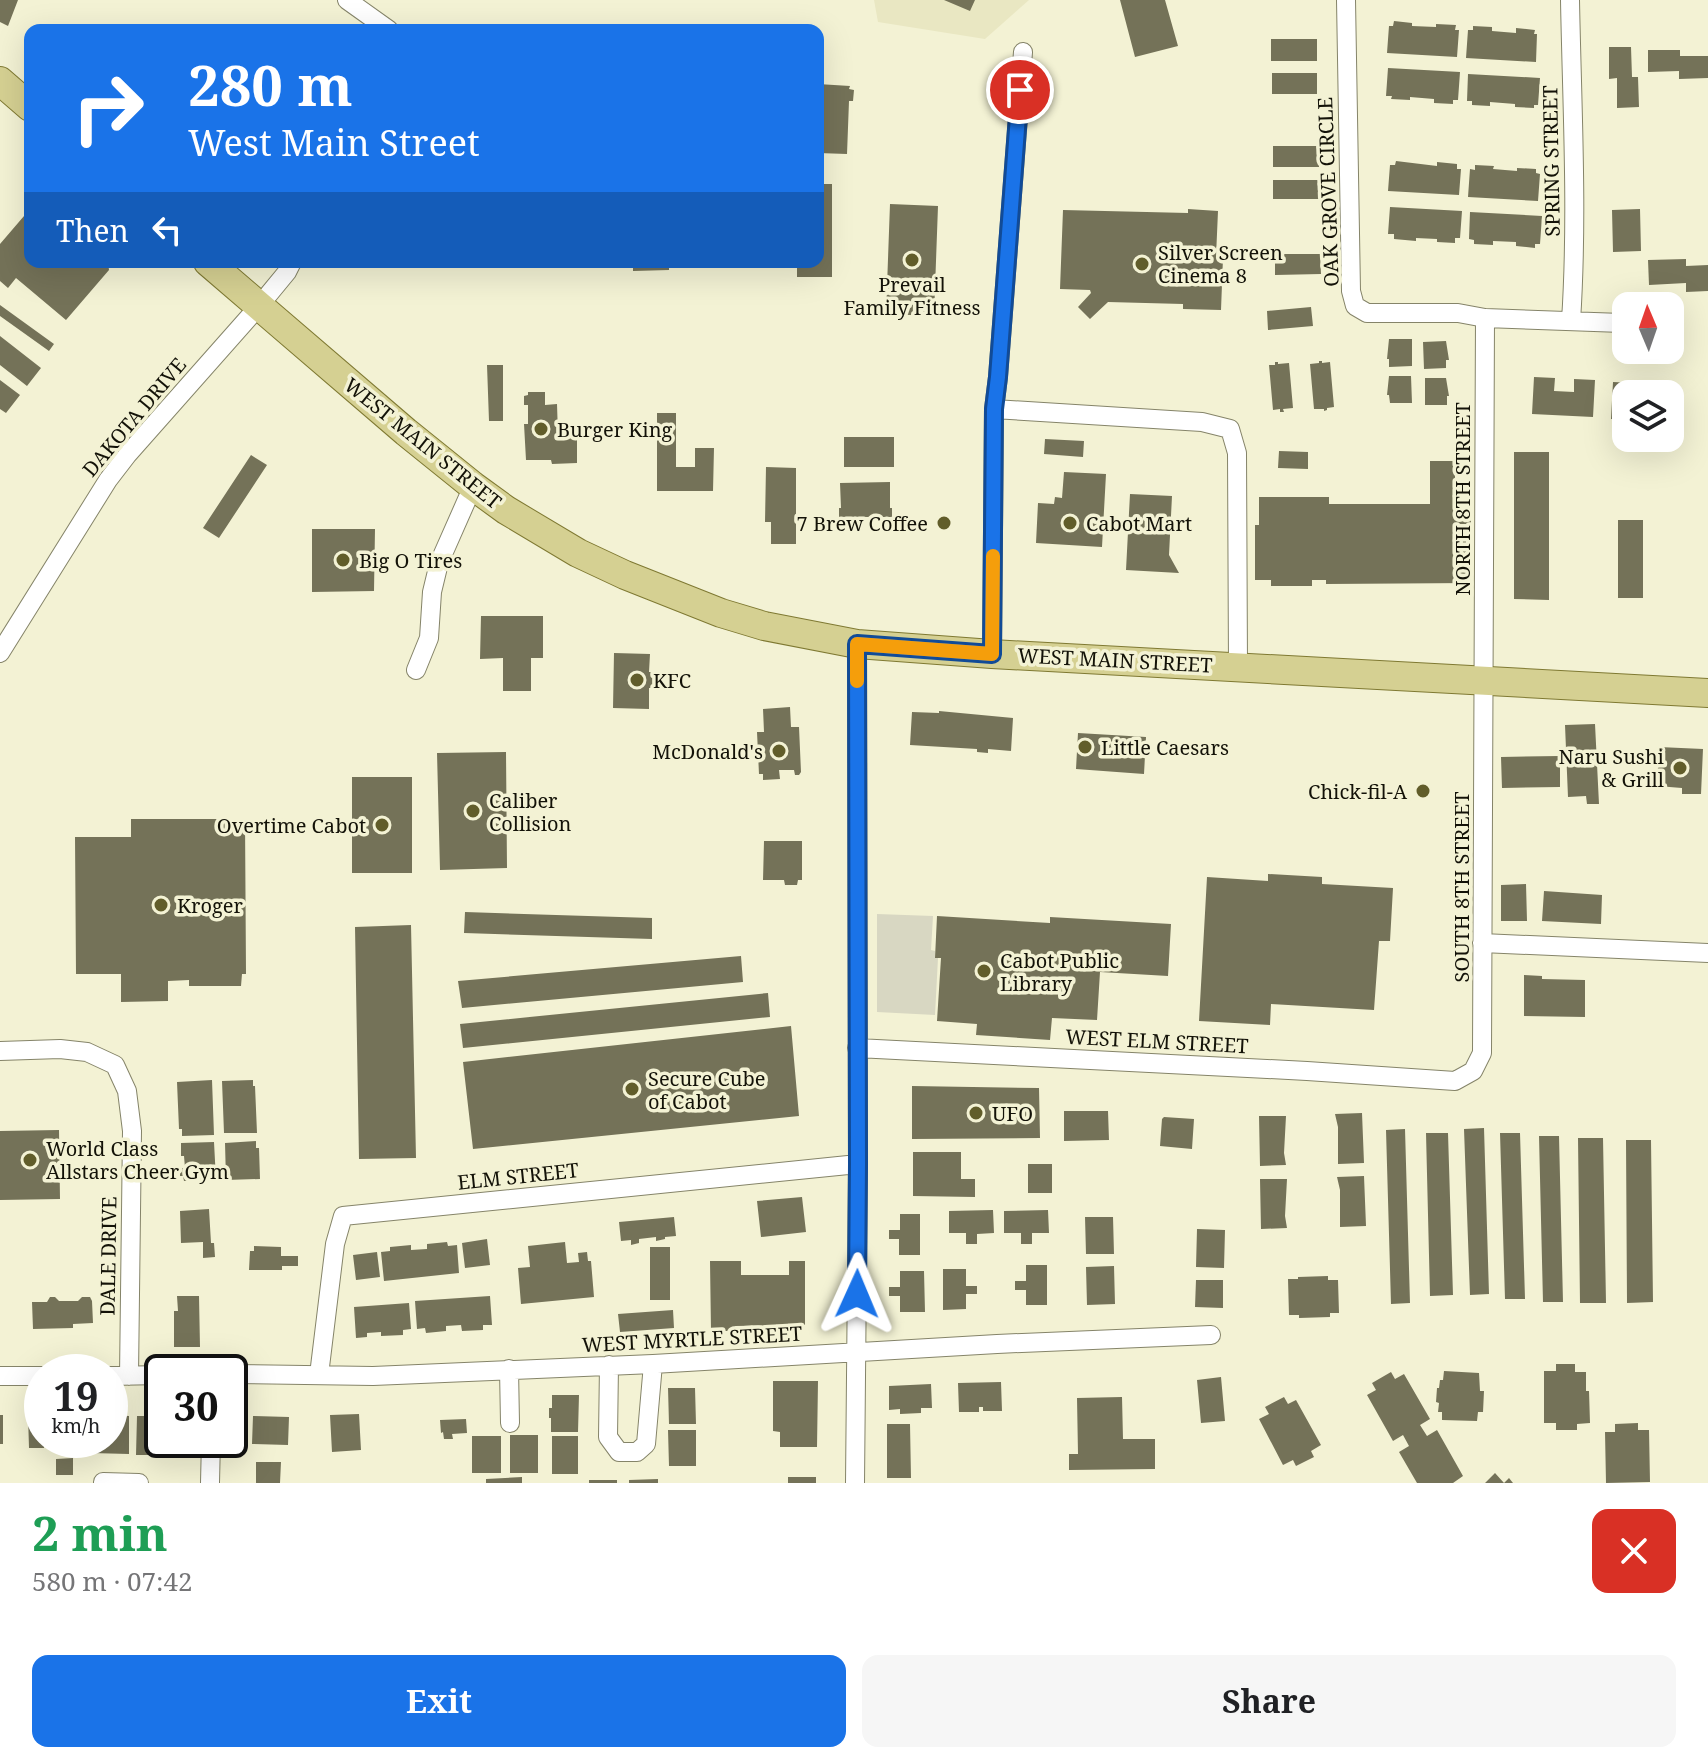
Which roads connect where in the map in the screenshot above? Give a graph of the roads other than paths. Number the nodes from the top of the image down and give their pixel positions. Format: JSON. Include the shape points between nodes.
{"nodes":[{"id":1,"x":347,"y":0,"type":"edge"},
{"id":2,"x":1346,"y":0,"type":"edge"},
{"id":3,"x":1570,"y":0,"type":"edge"},
{"id":4,"x":381,"y":24,"type":"edge"},
{"id":5,"x":1023,"y":52,"type":"dead end"},
{"id":6,"x":0,"y":81,"type":"edge"},
{"id":7,"x":24,"y":102,"type":"edge"},
{"id":8,"x":215,"y":268,"type":"edge"},
{"id":9,"x":289,"y":268,"type":"edge"},
{"id":10,"x":259,"y":306,"type":"junction"},
{"id":11,"x":1485,"y":318,"type":"junction"},
{"id":12,"x":1571,"y":321,"type":"junction"},
{"id":13,"x":1612,"y":323,"type":"edge"},
{"id":14,"x":994,"y":409,"type":"junction"},
{"id":15,"x":473,"y":486,"type":"junction"},
{"id":16,"x":857,"y":644,"type":"junction"},
{"id":17,"x":0,"y":653,"type":"edge"},
{"id":18,"x":992,"y":654,"type":"junction"},
{"id":19,"x":1238,"y":666,"type":"junction"},
{"id":20,"x":416,"y":670,"type":"dead end"},
{"id":21,"x":1482,"y":681,"type":"junction"},
{"id":22,"x":1708,"y":693,"type":"edge"},
{"id":23,"x":1482,"y":943,"type":"junction"},
{"id":24,"x":1708,"y":953,"type":"edge"},
{"id":25,"x":857,"y":1048,"type":"junction"},
{"id":26,"x":0,"y":1051,"type":"edge"},
{"id":27,"x":1455,"y":1081,"type":"joint"},
{"id":28,"x":858,"y":1164,"type":"junction"},
{"id":29,"x":1211,"y":1335,"type":"dead end"},
{"id":30,"x":856,"y":1352,"type":"junction"},
{"id":31,"x":121,"y":1354,"type":"edge"},
{"id":32,"x":653,"y":1364,"type":"junction"},
{"id":33,"x":609,"y":1365,"type":"junction"},
{"id":34,"x":509,"y":1369,"type":"junction"},
{"id":35,"x":248,"y":1374,"type":"edge"},
{"id":36,"x":319,"y":1375,"type":"junction"},
{"id":37,"x":0,"y":1376,"type":"edge"},
{"id":38,"x":24,"y":1376,"type":"edge"},
{"id":39,"x":510,"y":1423,"type":"dead end"},
{"id":40,"x":211,"y":1458,"type":"edge"},
{"id":41,"x":103,"y":1482,"type":"edge"},
{"id":42,"x":139,"y":1483,"type":"edge"},
{"id":43,"x":210,"y":1483,"type":"edge"},
{"id":44,"x":855,"y":1483,"type":"edge"}],
"edges":[{"from":1,"to":4,"type":"street"},
{"from":2,"to":11,"type":"street","name":"OAK GROVE CIRCLE","via":[[1355,306],[1367,313]]},
{"from":3,"to":12,"type":"street","name":"SPRING STREET"},
{"from":5,"to":14,"type":"street"},
{"from":6,"to":7,"type":"main road"},
{"from":8,"to":10,"type":"main road","name":"WEST MAIN STREET"},
{"from":9,"to":10,"type":"street","name":"DAKOTA DRIVE"},
{"from":10,"to":15,"type":"main road","name":"WEST MAIN STREET"},
{"from":10,"to":17,"type":"street","name":"DAKOTA DRIVE","via":[[108,480]]},
{"from":11,"to":12,"type":"street","name":"OAK GROVE CIRCLE"},
{"from":11,"to":21,"type":"street","name":"NORTH 8TH STREET"},
{"from":12,"to":13,"type":"street","name":"OAK GROVE CIRCLE"},
{"from":14,"to":18,"type":"street"},
{"from":14,"to":19,"type":"street","via":[[1202,422],[1230,429],[1237,453]]},
{"from":15,"to":16,"type":"main road","name":"WEST MAIN STREET","via":[[555,540],[652,587],[764,626]]},
{"from":15,"to":20,"type":"street","via":[[439,563],[429,638]]},
{"from":16,"to":18,"type":"main road","name":"WEST MAIN STREET"},
{"from":16,"to":25,"type":"street"},
{"from":18,"to":19,"type":"main road","name":"WEST MAIN STREET"},
{"from":19,"to":21,"type":"main road","name":"WEST MAIN STREET"},
{"from":21,"to":22,"type":"main road","name":"WEST MAIN STREET"},
{"from":21,"to":23,"type":"street","name":"SOUTH 8TH STREET"},
{"from":23,"to":24,"type":"street"},
{"from":23,"to":27,"type":"street","name":"SOUTH 8TH STREET","via":[[1482,1053],[1473,1071]]},
{"from":25,"to":27,"type":"street","name":"WEST ELM STREET"},
{"from":25,"to":28,"type":"street"},
{"from":26,"to":31,"type":"street","name":"DALE DRIVE","via":[[87,1052],[115,1065],[127,1091],[132,1131]]},
{"from":28,"to":30,"type":"street"},
{"from":28,"to":36,"type":"street","name":"ELM STREET","via":[[343,1216]]},
{"from":29,"to":30,"type":"street","name":"WEST MYRTLE STREET"},
{"from":30,"to":32,"type":"street","name":"WEST MYRTLE STREET"},
{"from":30,"to":44,"type":"street"},
{"from":32,"to":33,"type":"street","name":"WEST MYRTLE STREET"},
{"from":32,"to":33,"type":"street","via":[[646,1444],[637,1452],[619,1452],[608,1437]]},
{"from":33,"to":34,"type":"street","name":"WEST MYRTLE STREET"},
{"from":34,"to":36,"type":"street","name":"WEST MYRTLE STREET"},
{"from":34,"to":39,"type":"street"},
{"from":35,"to":36,"type":"street","name":"WEST MYRTLE STREET"},
{"from":37,"to":38,"type":"street"},
{"from":40,"to":43,"type":"street"},
{"from":41,"to":42,"type":"street"}]}
